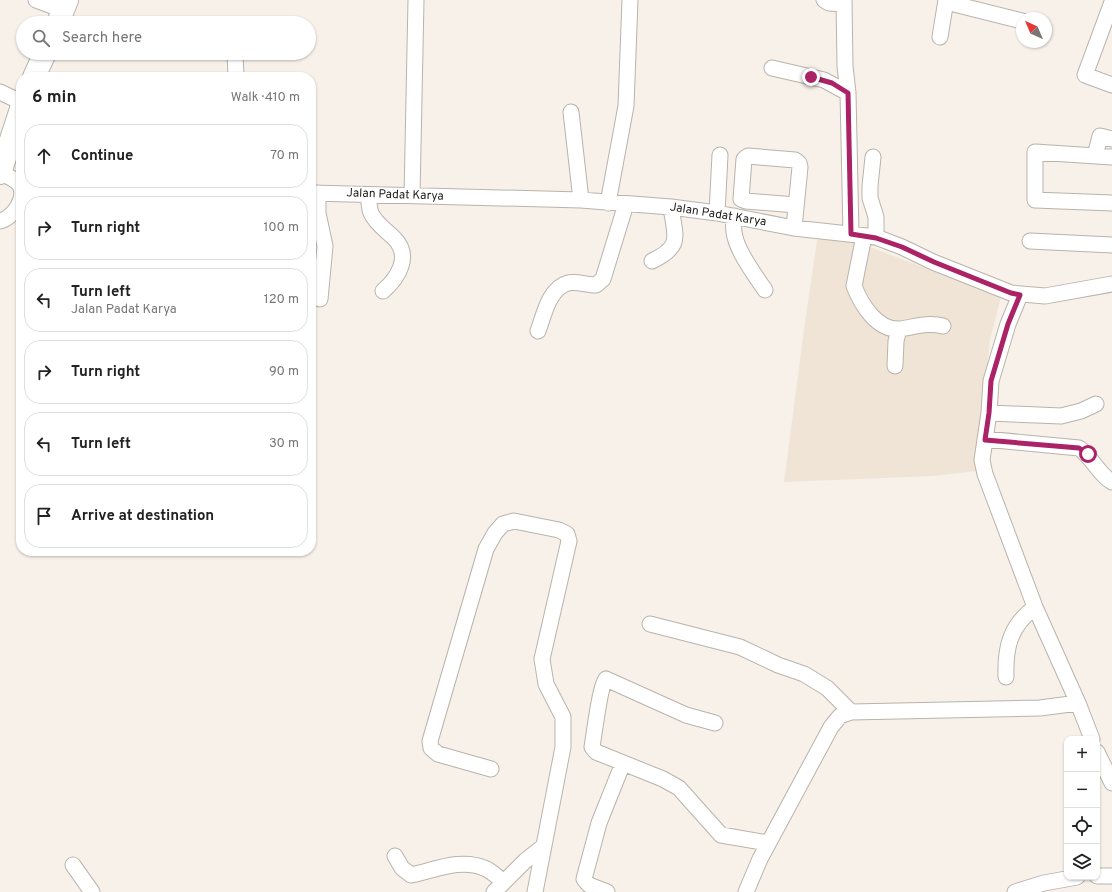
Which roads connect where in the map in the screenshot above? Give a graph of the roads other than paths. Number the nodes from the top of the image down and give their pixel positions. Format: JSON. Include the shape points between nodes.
{"nodes":[{"id":1,"x":36,"y":0,"type":"edge"},
{"id":2,"x":416,"y":0,"type":"edge"},
{"id":3,"x":630,"y":0,"type":"edge"},
{"id":4,"x":824,"y":0,"type":"edge"},
{"id":5,"x":946,"y":1,"type":"edge"},
{"id":6,"x":844,"y":2,"type":"edge"},
{"id":7,"x":1112,"y":2,"type":"edge"},
{"id":8,"x":63,"y":11,"type":"edge"},
{"id":9,"x":1016,"y":19,"type":"edge"},
{"id":10,"x":940,"y":37,"type":"dead end"},
{"id":11,"x":41,"y":60,"type":"edge"},
{"id":12,"x":235,"y":60,"type":"edge"},
{"id":13,"x":772,"y":68,"type":"dead end"},
{"id":14,"x":36,"y":72,"type":"edge"},
{"id":15,"x":236,"y":72,"type":"edge"},
{"id":16,"x":1112,"y":85,"type":"edge"},
{"id":17,"x":0,"y":92,"type":"edge"},
{"id":18,"x":848,"y":93,"type":"junction"},
{"id":19,"x":16,"y":100,"type":"edge"},
{"id":20,"x":571,"y":112,"type":"dead end"},
{"id":21,"x":16,"y":139,"type":"edge"},
{"id":22,"x":1112,"y":140,"type":"edge"},
{"id":23,"x":720,"y":155,"type":"dead end"},
{"id":24,"x":1096,"y":156,"type":"junction"},
{"id":25,"x":873,"y":157,"type":"dead end"},
{"id":26,"x":1112,"y":157,"type":"edge"},
{"id":27,"x":0,"y":173,"type":"edge"},
{"id":28,"x":16,"y":182,"type":"edge"},
{"id":29,"x":316,"y":193,"type":"edge"},
{"id":30,"x":368,"y":195,"type":"junction"},
{"id":31,"x":412,"y":196,"type":"junction"},
{"id":32,"x":316,"y":200,"type":"edge"},
{"id":33,"x":581,"y":200,"type":"junction"},
{"id":34,"x":608,"y":203,"type":"junction"},
{"id":35,"x":1112,"y":203,"type":"edge"},
{"id":36,"x":626,"y":204,"type":"junction"},
{"id":37,"x":796,"y":205,"type":"junction"},
{"id":38,"x":671,"y":208,"type":"junction"},
{"id":39,"x":16,"y":209,"type":"edge"},
{"id":40,"x":717,"y":213,"type":"junction"},
{"id":41,"x":734,"y":216,"type":"junction"},
{"id":42,"x":0,"y":220,"type":"edge"},
{"id":43,"x":794,"y":228,"type":"junction"},
{"id":44,"x":863,"y":236,"type":"junction"},
{"id":45,"x":1030,"y":241,"type":"dead end"},
{"id":46,"x":1112,"y":245,"type":"edge"},
{"id":47,"x":652,"y":261,"type":"dead end"},
{"id":48,"x":1112,"y":284,"type":"edge"},
{"id":49,"x":765,"y":290,"type":"dead end"},
{"id":50,"x":383,"y":291,"type":"dead end"},
{"id":51,"x":1020,"y":295,"type":"junction"},
{"id":52,"x":320,"y":299,"type":"dead end"},
{"id":53,"x":943,"y":326,"type":"dead end"},
{"id":54,"x":900,"y":329,"type":"junction"},
{"id":55,"x":538,"y":331,"type":"dead end"},
{"id":56,"x":895,"y":366,"type":"dead end"},
{"id":57,"x":1096,"y":404,"type":"dead end"},
{"id":58,"x":989,"y":413,"type":"junction"},
{"id":59,"x":985,"y":440,"type":"junction"},
{"id":60,"x":1112,"y":482,"type":"edge"},
{"id":61,"x":1035,"y":607,"type":"junction"},
{"id":62,"x":650,"y":624,"type":"dead end"},
{"id":63,"x":1006,"y":677,"type":"dead end"},
{"id":64,"x":1078,"y":703,"type":"junction"},
{"id":65,"x":851,"y":712,"type":"junction"},
{"id":66,"x":715,"y":723,"type":"dead end"},
{"id":67,"x":1091,"y":736,"type":"edge"},
{"id":68,"x":1100,"y":758,"type":"edge"},
{"id":69,"x":623,"y":763,"type":"junction"},
{"id":70,"x":491,"y":769,"type":"dead end"},
{"id":71,"x":1112,"y":783,"type":"edge"},
{"id":72,"x":768,"y":843,"type":"junction"},
{"id":73,"x":544,"y":846,"type":"junction"},
{"id":74,"x":395,"y":856,"type":"dead end"},
{"id":75,"x":73,"y":865,"type":"dead end"},
{"id":76,"x":1100,"y":876,"type":"edge"},
{"id":77,"x":1112,"y":876,"type":"edge"},
{"id":78,"x":1064,"y":879,"type":"edge"},
{"id":79,"x":499,"y":887,"type":"edge"},
{"id":80,"x":92,"y":892,"type":"edge"},
{"id":81,"x":535,"y":892,"type":"edge"},
{"id":82,"x":607,"y":892,"type":"edge"},
{"id":83,"x":746,"y":892,"type":"edge"},
{"id":84,"x":1015,"y":892,"type":"edge"}],
"edges":[{"from":1,"to":8,"type":"street"},
{"from":2,"to":31,"type":"street"},
{"from":3,"to":34,"type":"street","via":[[626,106]]},
{"from":4,"to":6,"type":"street","via":[[829,4]]},
{"from":5,"to":9,"type":"street"},
{"from":5,"to":10,"type":"street"},
{"from":6,"to":18,"type":"street"},
{"from":7,"to":16,"type":"street","via":[[1085,75]]},
{"from":11,"to":14,"type":"highway"},
{"from":12,"to":15,"type":"street"},
{"from":13,"to":18,"type":"street","via":[[824,80]]},
{"from":17,"to":19,"type":"street"},
{"from":18,"to":44,"type":"street"},
{"from":20,"to":33,"type":"street"},
{"from":21,"to":27,"type":"highway"},
{"from":22,"to":24,"type":"street","via":[[1100,136]]},
{"from":23,"to":40,"type":"street"},
{"from":24,"to":26,"type":"street"},
{"from":24,"to":35,"type":"street","via":[[1035,152],[1035,200]]},
{"from":25,"to":44,"type":"street","via":[[870,198],[876,217]]},
{"from":27,"to":28,"type":"street"},
{"from":29,"to":30,"type":"street","name":"Jalan Padat Karya"},
{"from":30,"to":31,"type":"street","name":"Jalan Padat Karya"},
{"from":30,"to":50,"type":"street","via":[[371,213],[401,247],[403,256],[401,270]]},
{"from":31,"to":33,"type":"street","name":"Jalan Padat Karya"},
{"from":32,"to":52,"type":"street","via":[[325,246]]},
{"from":33,"to":34,"type":"street","name":"Jalan Padat Karya"},
{"from":34,"to":36,"type":"street","name":"Jalan Padat Karya"},
{"from":36,"to":38,"type":"street","name":"Jalan Padat Karya"},
{"from":36,"to":55,"type":"street","via":[[603,279],[596,285],[569,283],[557,289],[548,303]]},
{"from":37,"to":37,"type":"street","via":[[799,163],[795,160],[748,156],[744,159],[741,199]]},
{"from":37,"to":43,"type":"street"},
{"from":38,"to":40,"type":"street","name":"Jalan Padat Karya"},
{"from":38,"to":47,"type":"street","via":[[674,246],[665,255]]},
{"from":39,"to":42,"type":"street","via":[[7,219]]},
{"from":40,"to":41,"type":"street","name":"Jalan Padat Karya"},
{"from":41,"to":43,"type":"street","name":"Jalan Padat Karya"},
{"from":41,"to":49,"type":"street","via":[[734,232],[740,249]]},
{"from":43,"to":44,"type":"street","name":"Jalan Padat Karya"},
{"from":44,"to":51,"type":"street","name":"Jalan Padat Karya","via":[[902,247]]},
{"from":44,"to":54,"type":"street","via":[[854,286],[867,309],[881,325]]},
{"from":45,"to":46,"type":"street"},
{"from":48,"to":51,"type":"street","name":"Jalan Padat Karya","via":[[1045,296]]},
{"from":51,"to":58,"type":"street","via":[[1008,324],[991,381]]},
{"from":53,"to":54,"type":"street","via":[[923,324]]},
{"from":54,"to":56,"type":"street","via":[[896,341]]},
{"from":57,"to":58,"type":"street","via":[[1061,416]]},
{"from":58,"to":59,"type":"street"},
{"from":59,"to":60,"type":"street","via":[[1079,448],[1088,454],[1106,479]]},
{"from":59,"to":61,"type":"street","via":[[982,460],[985,474]]},
{"from":61,"to":63,"type":"street","via":[[1023,616],[1009,640]]},
{"from":61,"to":64,"type":"street"},
{"from":62,"to":65,"type":"street","via":[[740,647],[804,674],[827,688]]},
{"from":64,"to":65,"type":"street","via":[[1040,708]]},
{"from":64,"to":67,"type":"street"},
{"from":65,"to":72,"type":"street","via":[[840,716],[831,727]]},
{"from":66,"to":69,"type":"street","via":[[686,715],[606,679],[592,746],[596,752]]},
{"from":68,"to":71,"type":"street"},
{"from":69,"to":72,"type":"street","via":[[679,788],[721,834]]},
{"from":69,"to":82,"type":"street","via":[[599,823],[584,879],[589,885]]},
{"from":70,"to":73,"type":"street","via":[[438,754],[431,748],[430,741],[486,549],[503,524],[514,521],[559,530],[567,534],[569,541],[542,659],[546,684],[563,717],[563,747]]},
{"from":72,"to":83,"type":"street"},
{"from":73,"to":79,"type":"street"},
{"from":73,"to":81,"type":"street"},
{"from":74,"to":79,"type":"street","via":[[402,868],[412,875],[454,864],[471,863],[486,868]]},
{"from":75,"to":80,"type":"street"},
{"from":76,"to":77,"type":"street"},
{"from":78,"to":84,"type":"street"}]}
